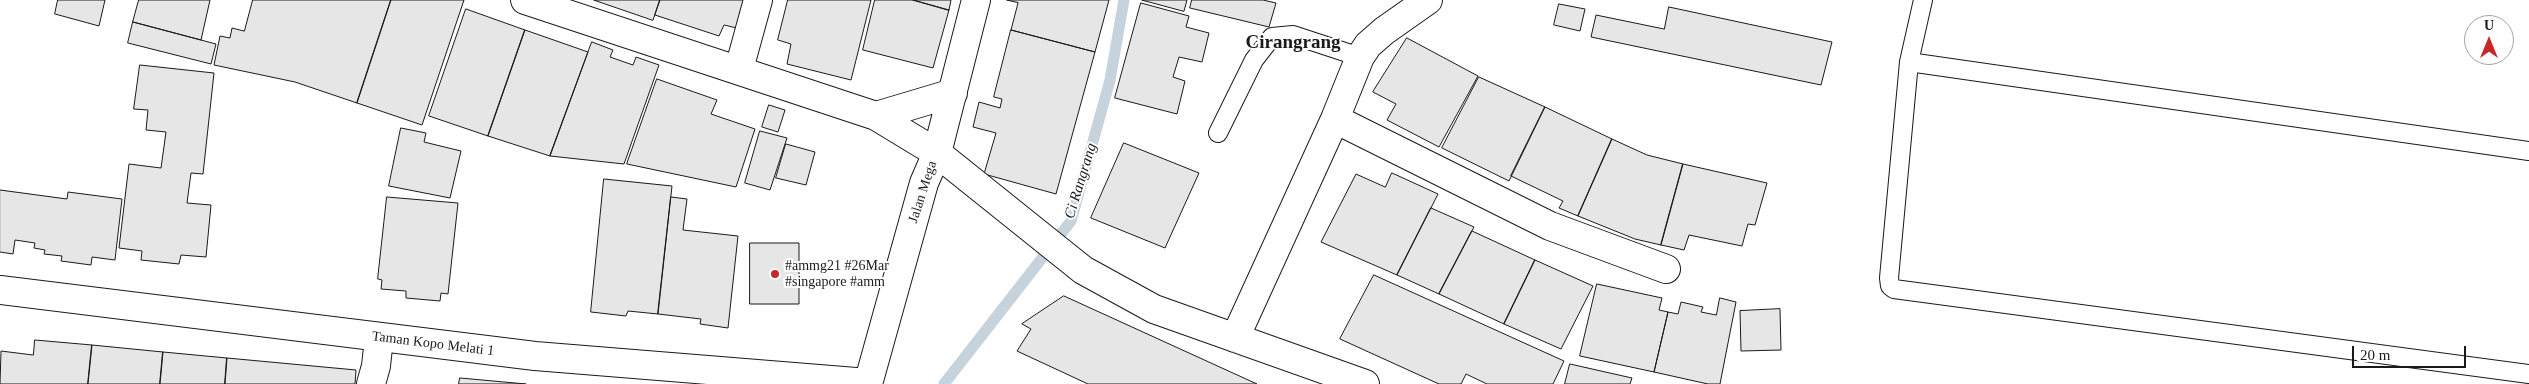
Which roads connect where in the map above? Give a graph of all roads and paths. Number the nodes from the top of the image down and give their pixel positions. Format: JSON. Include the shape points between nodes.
{"nodes":[{"id":1,"x":525,"y":0,"type":"edge"},
{"id":2,"x":758,"y":0,"type":"edge"},
{"id":3,"x":976,"y":0,"type":"edge"},
{"id":4,"x":1428,"y":0,"type":"edge"},
{"id":5,"x":1923,"y":0,"type":"edge"},
{"id":6,"x":1360,"y":56,"type":"junction"},
{"id":7,"x":1910,"y":62,"type":"junction"},
{"id":8,"x":739,"y":69,"type":"junction"},
{"id":9,"x":953,"y":93,"type":"junction"},
{"id":10,"x":876,"y":116,"type":"junction"},
{"id":11,"x":1335,"y":119,"type":"junction"},
{"id":12,"x":1218,"y":133,"type":"dead end"},
{"id":13,"x":2529,"y":151,"type":"edge"},
{"id":14,"x":937,"y":152,"type":"junction"},
{"id":15,"x":1666,"y":269,"type":"dead end"},
{"id":16,"x":0,"y":290,"type":"edge"},
{"id":17,"x":379,"y":338,"type":"junction"},
{"id":18,"x":1235,"y":338,"type":"junction"},
{"id":19,"x":2529,"y":374,"type":"edge"},
{"id":20,"x":868,"y":383,"type":"edge"},
{"id":21,"x":371,"y":384,"type":"edge"},
{"id":22,"x":1365,"y":384,"type":"edge"}],
"edges":[{"from":1,"to":8,"type":"street"},
{"from":2,"to":8,"type":"street"},
{"from":3,"to":9,"type":"street","name":"Jalan Mega"},
{"from":4,"to":6,"type":"street","via":[[1384,31]]},
{"from":5,"to":7,"type":"lane"},
{"from":6,"to":11,"type":"street"},
{"from":6,"to":12,"type":"lane","via":[[1293,35],[1272,37],[1254,60]]},
{"from":7,"to":13,"type":"lane"},
{"from":7,"to":19,"type":"lane","via":[[1889,278],[1894,289]]},
{"from":8,"to":10,"type":"street"},
{"from":9,"to":10,"type":"street"},
{"from":9,"to":14,"type":"street","name":"Jalan Mega"},
{"from":10,"to":14,"type":"street"},
{"from":11,"to":15,"type":"street","via":[[1550,226]]},
{"from":11,"to":18,"type":"street"},
{"from":14,"to":18,"type":"street","via":[[1083,270],[1154,309]]},
{"from":14,"to":20,"type":"street","name":"Jalan Mega","via":[[924,183]]},
{"from":16,"to":17,"type":"street","name":"Taman Kopo Melati 1"},
{"from":17,"to":20,"type":"street","name":"Taman Kopo Melati 1","via":[[535,356]]},
{"from":17,"to":21,"type":"street"},
{"from":18,"to":22,"type":"street"}]}
